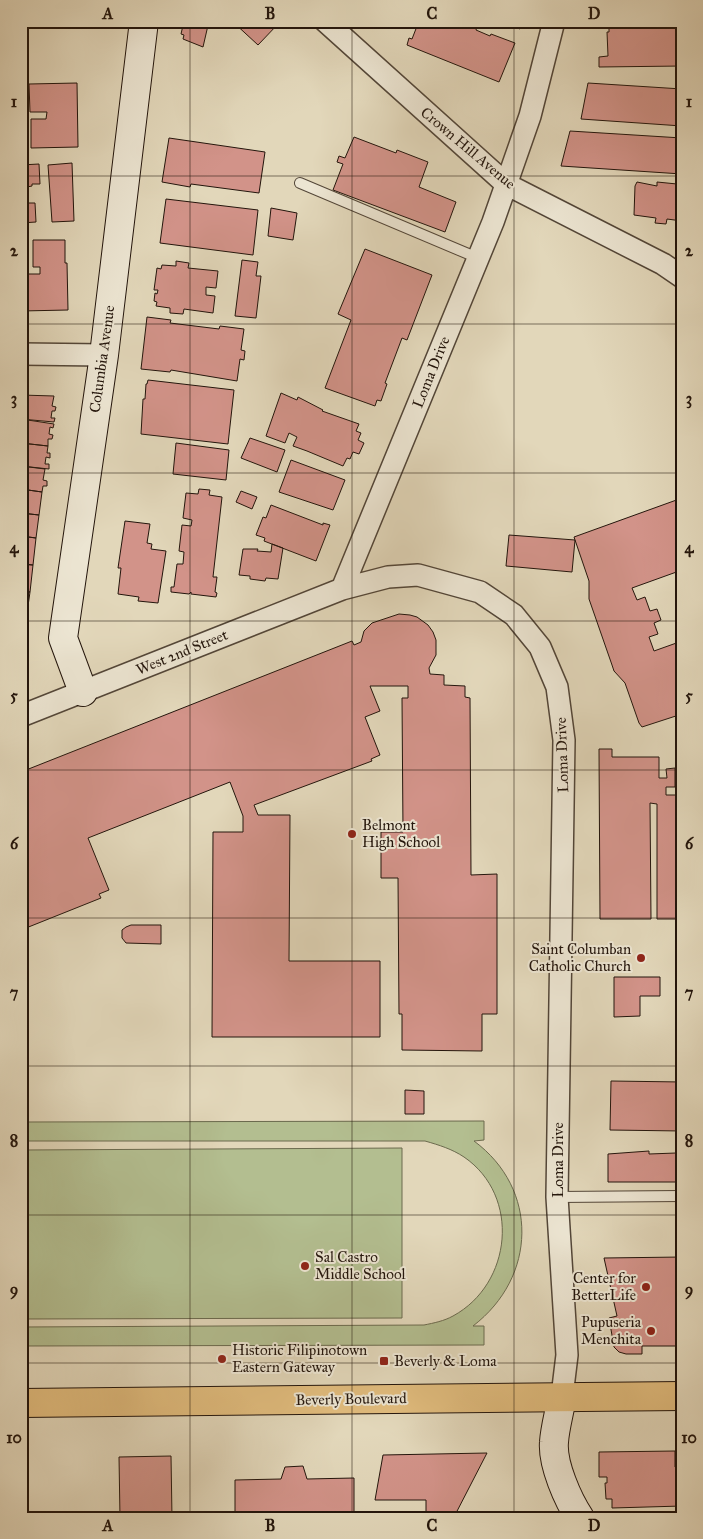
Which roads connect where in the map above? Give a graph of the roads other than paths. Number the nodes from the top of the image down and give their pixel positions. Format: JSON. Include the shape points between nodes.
{"nodes":[{"id":1,"x":144,"y":21,"type":"edge"},
{"id":2,"x":325,"y":21,"type":"edge"},
{"id":3,"x":554,"y":21,"type":"edge"},
{"id":4,"x":300,"y":183,"type":"dead end"},
{"id":5,"x":506,"y":184,"type":"junction"},
{"id":6,"x":478,"y":258,"type":"junction"},
{"id":7,"x":682,"y":277,"type":"edge"},
{"id":8,"x":21,"y":354,"type":"edge"},
{"id":9,"x":104,"y":355,"type":"junction"},
{"id":10,"x":342,"y":588,"type":"junction"},
{"id":11,"x":84,"y":692,"type":"junction"},
{"id":12,"x":21,"y":716,"type":"edge"},
{"id":13,"x":682,"y":1196,"type":"edge"},
{"id":14,"x":557,"y":1197,"type":"junction"},
{"id":15,"x":562,"y":1396,"type":"junction"},
{"id":16,"x":682,"y":1396,"type":"edge"},
{"id":17,"x":21,"y":1403,"type":"edge"},
{"id":18,"x":580,"y":1518,"type":"edge"}],
"edges":[{"from":1,"to":9,"type":"street","name":"Columbia Avenue"},
{"from":2,"to":5,"type":"street","name":"Crown Hill Avenue"},
{"from":3,"to":5,"type":"street","name":"Loma Drive","via":[[530,116]]},
{"from":4,"to":6,"type":"lane"},
{"from":5,"to":6,"type":"street","name":"Loma Drive"},
{"from":5,"to":7,"type":"street","name":"Crown Hill Avenue","via":[[663,264]]},
{"from":6,"to":10,"type":"street","name":"Loma Drive"},
{"from":8,"to":9,"type":"street"},
{"from":9,"to":11,"type":"street","name":"Columbia Avenue","via":[[63,638]]},
{"from":10,"to":11,"type":"street","name":"West 2nd Street"},
{"from":10,"to":14,"type":"street","name":"Loma Drive","via":[[418,575],[480,592],[514,614],[540,647],[557,687],[564,740]]},
{"from":11,"to":12,"type":"street","name":"West 2nd Street"},
{"from":13,"to":14,"type":"lane"},
{"from":14,"to":15,"type":"street","name":"Loma Drive","via":[[567,1355]]},
{"from":15,"to":16,"type":"main road","name":"Beverly Boulevard"},
{"from":15,"to":17,"type":"main road","name":"Beverly Boulevard"},
{"from":15,"to":18,"type":"street","via":[[554,1444],[556,1460],[564,1488]]}]}
